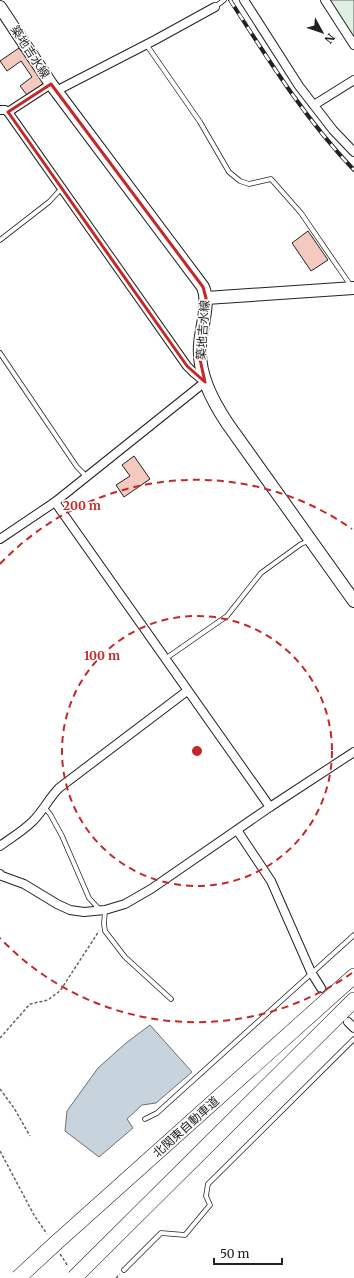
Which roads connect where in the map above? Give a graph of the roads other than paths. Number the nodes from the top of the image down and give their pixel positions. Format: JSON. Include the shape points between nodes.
{"nodes":[{"id":1,"x":224,"y":0,"type":"edge"},
{"id":2,"x":244,"y":0,"type":"edge"},
{"id":3,"x":325,"y":0,"type":"edge"},
{"id":4,"x":0,"y":7,"type":"edge"},
{"id":5,"x":215,"y":7,"type":"joint"},
{"id":6,"x":146,"y":44,"type":"junction"},
{"id":7,"x":354,"y":45,"type":"edge"},
{"id":8,"x":354,"y":80,"type":"edge"},
{"id":9,"x":53,"y":87,"type":"junction"},
{"id":10,"x":314,"y":105,"type":"junction"},
{"id":11,"x":0,"y":110,"type":"edge"},
{"id":12,"x":8,"y":112,"type":"junction"},
{"id":13,"x":354,"y":152,"type":"edge"},
{"id":14,"x":61,"y":189,"type":"junction"},
{"id":15,"x":0,"y":240,"type":"edge"},
{"id":16,"x":353,"y":288,"type":"edge"},
{"id":17,"x":206,"y":298,"type":"junction"},
{"id":18,"x":0,"y":353,"type":"edge"},
{"id":19,"x":205,"y":382,"type":"junction"},
{"id":20,"x":87,"y":477,"type":"junction"},
{"id":21,"x":55,"y":502,"type":"junction"},
{"id":22,"x":0,"y":539,"type":"edge"},
{"id":23,"x":311,"y":540,"type":"junction"},
{"id":24,"x":354,"y":601,"type":"edge"},
{"id":25,"x":165,"y":659,"type":"junction"},
{"id":26,"x":187,"y":691,"type":"junction"},
{"id":27,"x":354,"y":752,"type":"edge"},
{"id":28,"x":44,"y":807,"type":"junction"},
{"id":29,"x":270,"y":807,"type":"junction"},
{"id":30,"x":237,"y":830,"type":"junction"},
{"id":31,"x":0,"y":846,"type":"edge"},
{"id":32,"x":1,"y":876,"type":"edge"},
{"id":33,"x":103,"y":910,"type":"junction"},
{"id":34,"x":354,"y":935,"type":"edge"},
{"id":35,"x":311,"y":972,"type":"junction"},
{"id":36,"x":354,"y":976,"type":"edge"},
{"id":37,"x":321,"y":988,"type":"tunnel mouth"},
{"id":38,"x":171,"y":998,"type":"dead end"},
{"id":39,"x":354,"y":1000,"type":"edge"},
{"id":40,"x":348,"y":1022,"type":"tunnel mouth"},
{"id":41,"x":354,"y":1028,"type":"edge"},
{"id":42,"x":354,"y":1039,"type":"edge"},
{"id":43,"x":145,"y":1119,"type":"dead end"},
{"id":44,"x":124,"y":1270,"type":"dead end"},
{"id":45,"x":74,"y":1272,"type":"edge"},
{"id":46,"x":18,"y":1278,"type":"edge"}],
"edges":[{"from":1,"to":5,"type":"lane"},
{"from":2,"to":10,"type":"street"},
{"from":3,"to":7,"type":"street"},
{"from":4,"to":9,"type":"main road","name":"築地吉水線"},
{"from":5,"to":6,"type":"street"},
{"from":6,"to":9,"type":"street"},
{"from":6,"to":16,"type":"lane","via":[[200,122],[229,172],[240,181],[249,184],[271,179],[301,213]]},
{"from":8,"to":10,"type":"street"},
{"from":9,"to":12,"type":"street"},
{"from":9,"to":17,"type":"main road","name":"築地吉水線","via":[[200,282]]},
{"from":10,"to":13,"type":"street"},
{"from":11,"to":12,"type":"street"},
{"from":12,"to":14,"type":"street"},
{"from":14,"to":15,"type":"lane","via":[[49,202]]},
{"from":14,"to":19,"type":"street","via":[[187,366]]},
{"from":16,"to":17,"type":"main road"},
{"from":17,"to":19,"type":"main road","name":"築地吉水線","via":[[199,354]]},
{"from":18,"to":20,"type":"lane","via":[[77,467]]},
{"from":19,"to":20,"type":"street"},
{"from":19,"to":23,"type":"main road","name":"築地吉水線","via":[[227,423]]},
{"from":20,"to":21,"type":"street"},
{"from":21,"to":22,"type":"street"},
{"from":21,"to":25,"type":"street"},
{"from":23,"to":24,"type":"main road","name":"築地吉水線"},
{"from":23,"to":25,"type":"lane","via":[[301,544],[261,573],[227,616]]},
{"from":25,"to":26,"type":"street"},
{"from":26,"to":28,"type":"street","via":[[59,788]]},
{"from":26,"to":29,"type":"street"},
{"from":27,"to":29,"type":"street"},
{"from":28,"to":31,"type":"street","via":[[22,831]]},
{"from":28,"to":33,"type":"lane","via":[[62,836],[89,898]]},
{"from":29,"to":30,"type":"street"},
{"from":30,"to":33,"type":"street","via":[[151,889],[125,904]]},
{"from":30,"to":35,"type":"street","via":[[271,881]]},
{"from":32,"to":33,"type":"street","via":[[24,884],[70,910]]},
{"from":33,"to":38,"type":"lane","via":[[105,931],[125,957]]},
{"from":34,"to":35,"type":"lane"},
{"from":35,"to":37,"type":"street"},
{"from":35,"to":43,"type":"lane","via":[[157,1113]]},
{"from":36,"to":46,"type":"highway","name":"北関東自動車道","bridge":true},
{"from":39,"to":45,"type":"highway"},
{"from":40,"to":41,"type":"street"},
{"from":42,"to":44,"type":"lane","via":[[208,1184],[206,1196],[210,1205],[185,1235],[161,1233]]}]}
